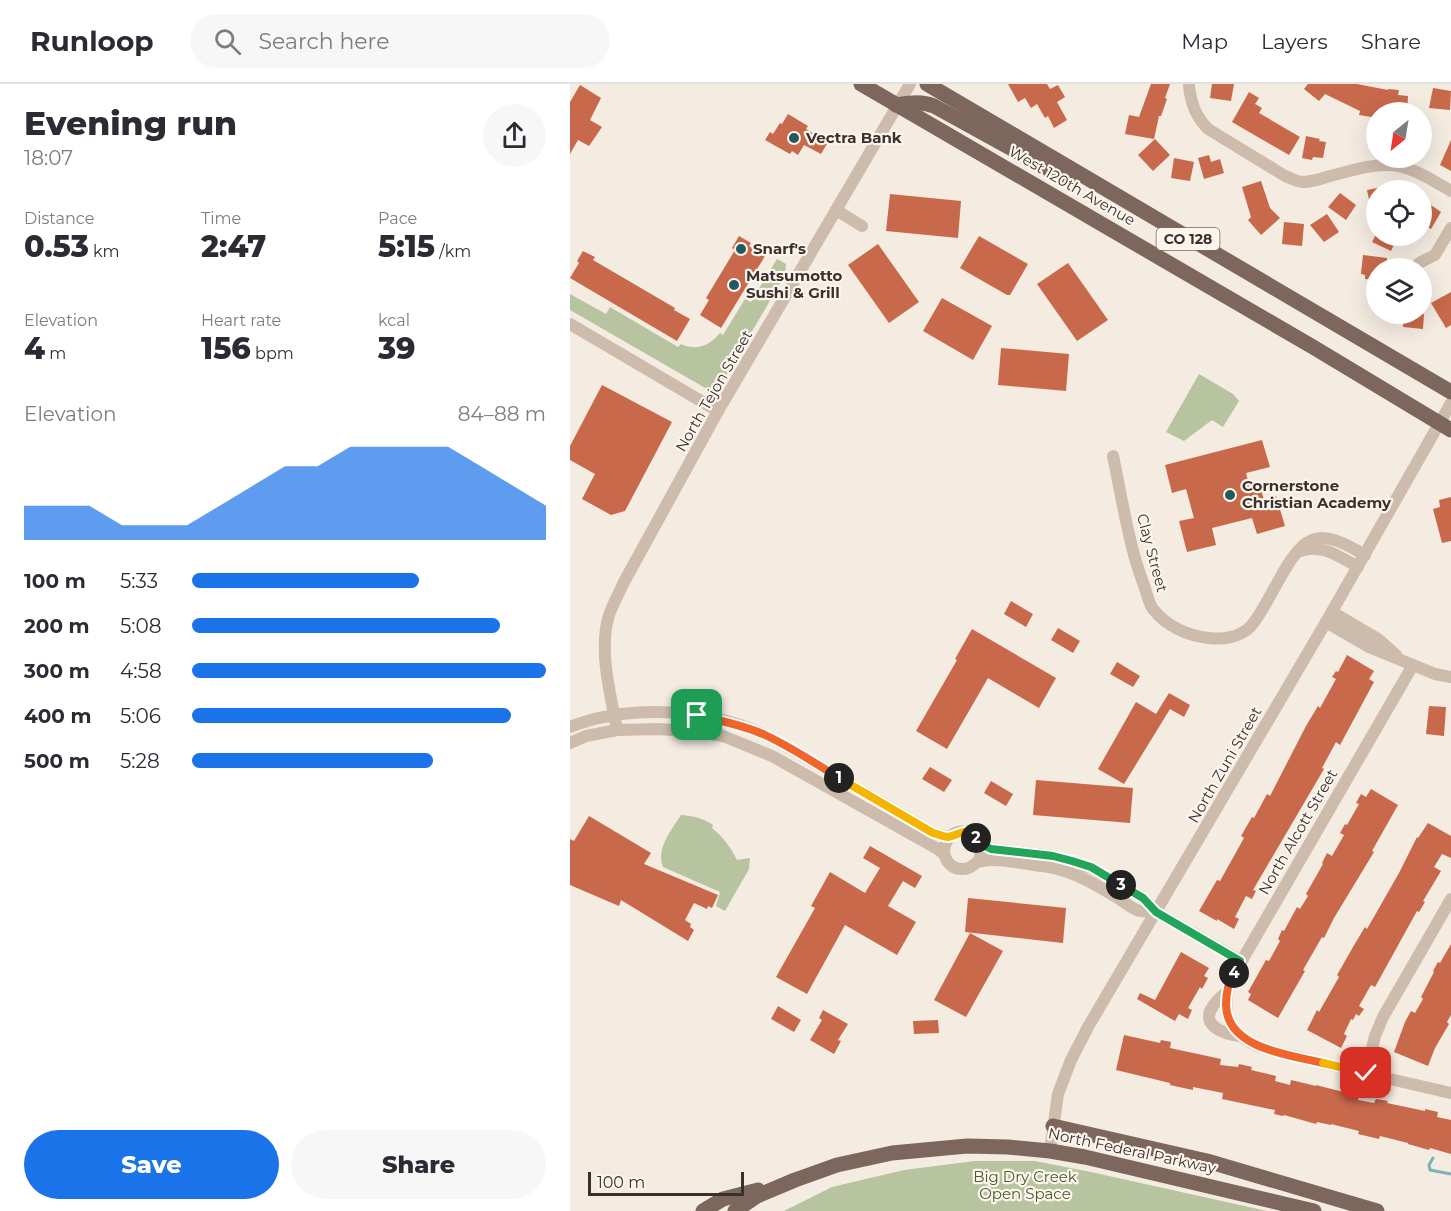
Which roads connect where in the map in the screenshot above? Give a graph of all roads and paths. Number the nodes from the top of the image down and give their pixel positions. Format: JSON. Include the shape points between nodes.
{"nodes":[{"id":1,"x":861,"y":84,"type":"edge"},
{"id":2,"x":910,"y":84,"type":"edge"},
{"id":3,"x":927,"y":84,"type":"edge"},
{"id":4,"x":1190,"y":84,"type":"edge"},
{"id":5,"x":897,"y":105,"type":"junction"},
{"id":6,"x":1451,"y":191,"type":"edge"},
{"id":7,"x":1116,"y":196,"type":"junction"},
{"id":8,"x":836,"y":210,"type":"junction"},
{"id":9,"x":862,"y":226,"type":"dead end"},
{"id":10,"x":1451,"y":228,"type":"edge"},
{"id":11,"x":1429,"y":258,"type":"edge"},
{"id":12,"x":570,"y":324,"type":"edge"},
{"id":13,"x":1451,"y":392,"type":"edge"},
{"id":14,"x":1451,"y":403,"type":"edge"},
{"id":15,"x":718,"y":411,"type":"junction"},
{"id":16,"x":1445,"y":427,"type":"edge"},
{"id":17,"x":1113,"y":456,"type":"dead end"},
{"id":18,"x":1295,"y":555,"type":"junction"},
{"id":19,"x":1365,"y":555,"type":"junction"},
{"id":20,"x":1358,"y":567,"type":"junction"},
{"id":21,"x":1329,"y":617,"type":"junction"},
{"id":22,"x":1407,"y":662,"type":"junction"},
{"id":23,"x":1451,"y":677,"type":"edge"},
{"id":24,"x":615,"y":715,"type":"junction"},
{"id":25,"x":570,"y":727,"type":"edge"},
{"id":26,"x":617,"y":730,"type":"junction"},
{"id":27,"x":570,"y":743,"type":"edge"},
{"id":28,"x":950,"y":837,"type":"junction"},
{"id":29,"x":981,"y":844,"type":"junction"},
{"id":30,"x":944,"y":854,"type":"junction"},
{"id":31,"x":978,"y":862,"type":"junction"},
{"id":32,"x":1451,"y":899,"type":"edge"},
{"id":33,"x":1156,"y":912,"type":"junction"},
{"id":34,"x":1240,"y":961,"type":"junction"},
{"id":35,"x":1227,"y":992,"type":"junction"},
{"id":36,"x":1239,"y":1036,"type":"junction"},
{"id":37,"x":1366,"y":1073,"type":"junction"},
{"id":38,"x":1451,"y":1093,"type":"edge"},
{"id":39,"x":1053,"y":1126,"type":"junction"},
{"id":40,"x":1050,"y":1151,"type":"junction"},
{"id":41,"x":795,"y":1180,"type":"junction"},
{"id":42,"x":703,"y":1211,"type":"edge"},
{"id":43,"x":735,"y":1211,"type":"edge"},
{"id":44,"x":1314,"y":1211,"type":"edge"},
{"id":45,"x":1377,"y":1211,"type":"edge"}],
"edges":[{"from":1,"to":5,"type":"main road","name":"West 120th Avenue","number":"CO 128"},
{"from":2,"to":5,"type":"street","name":"North Tejon Street"},
{"from":3,"to":7,"type":"main road","name":"West 120th Avenue","number":"CO 128"},
{"from":4,"to":6,"type":"street","via":[[1201,123],[1296,181],[1389,165],[1413,170]]},
{"from":5,"to":7,"type":"main road","via":[[911,102],[934,106],[1052,171]]},
{"from":5,"to":8,"type":"street","name":"North Tejon Street"},
{"from":5,"to":16,"type":"main road","name":"West 120th Avenue","number":"CO 128"},
{"from":7,"to":13,"type":"main road","name":"West 120th Avenue","number":"CO 128"},
{"from":8,"to":9,"type":"street"},
{"from":8,"to":15,"type":"street","name":"North Tejon Street"},
{"from":10,"to":11,"type":"street","via":[[1435,255]]},
{"from":12,"to":15,"type":"street"},
{"from":14,"to":16,"type":"street","name":"North Zuni Street"},
{"from":15,"to":24,"type":"street","name":"North Tejon Street","via":[[609,616],[605,660]]},
{"from":16,"to":19,"type":"street","name":"North Zuni Street"},
{"from":17,"to":18,"type":"street","name":"Clay Street","via":[[1130,537],[1152,608],[1185,632],[1225,639],[1239,635],[1263,609]]},
{"from":18,"to":19,"type":"street","name":"Clay Street","via":[[1303,545],[1322,538]]},
{"from":18,"to":20,"type":"street","via":[[1317,548]]},
{"from":19,"to":20,"type":"street","name":"North Zuni Street"},
{"from":20,"to":21,"type":"street","name":"North Zuni Street"},
{"from":21,"to":22,"type":"street","via":[[1369,647]]},
{"from":21,"to":33,"type":"street","name":"North Zuni Street"},
{"from":22,"to":23,"type":"street"},
{"from":22,"to":34,"type":"street","name":"North Alcott Street"},
{"from":24,"to":25,"type":"street"},
{"from":24,"to":26,"type":"street","name":"North Tejon Street"},
{"from":24,"to":28,"type":"street","via":[[697,715],[765,735],[933,833]]},
{"from":26,"to":27,"type":"street"},
{"from":26,"to":30,"type":"street","via":[[659,729],[723,736],[772,756]]},
{"from":28,"to":29,"type":"street","via":[[967,832]]},
{"from":28,"to":30,"type":"street"},
{"from":29,"to":31,"type":"street"},
{"from":29,"to":33,"type":"street","via":[[1091,867],[1143,898]]},
{"from":30,"to":31,"type":"street","via":[[950,864],[961,870]]},
{"from":31,"to":33,"type":"street","via":[[990,860],[1063,870],[1138,910]]},
{"from":32,"to":37,"type":"street","via":[[1383,1017]]},
{"from":33,"to":34,"type":"street"},
{"from":33,"to":39,"type":"street","name":"North Zuni Street","via":[[1071,1060],[1058,1094]]},
{"from":34,"to":35,"type":"street","name":"North Alcott Street"},
{"from":35,"to":36,"type":"street","name":"North Alcott Street","via":[[1226,1011]]},
{"from":35,"to":36,"type":"street","via":[[1213,1005],[1210,1023]]},
{"from":36,"to":37,"type":"street","via":[[1282,1053]]},
{"from":37,"to":38,"type":"street"},
{"from":39,"to":40,"type":"street","name":"North Zuni Street"},
{"from":39,"to":45,"type":"main road","via":[[1208,1161]]},
{"from":40,"to":41,"type":"main road","name":"North Federal Parkway","via":[[967,1146],[892,1153],[837,1165]]},
{"from":40,"to":44,"type":"main road","name":"North Federal Parkway"},
{"from":41,"to":42,"type":"main road","via":[[723,1199]]},
{"from":41,"to":43,"type":"main road","name":"North Federal Parkway","via":[[757,1196]]}]}
